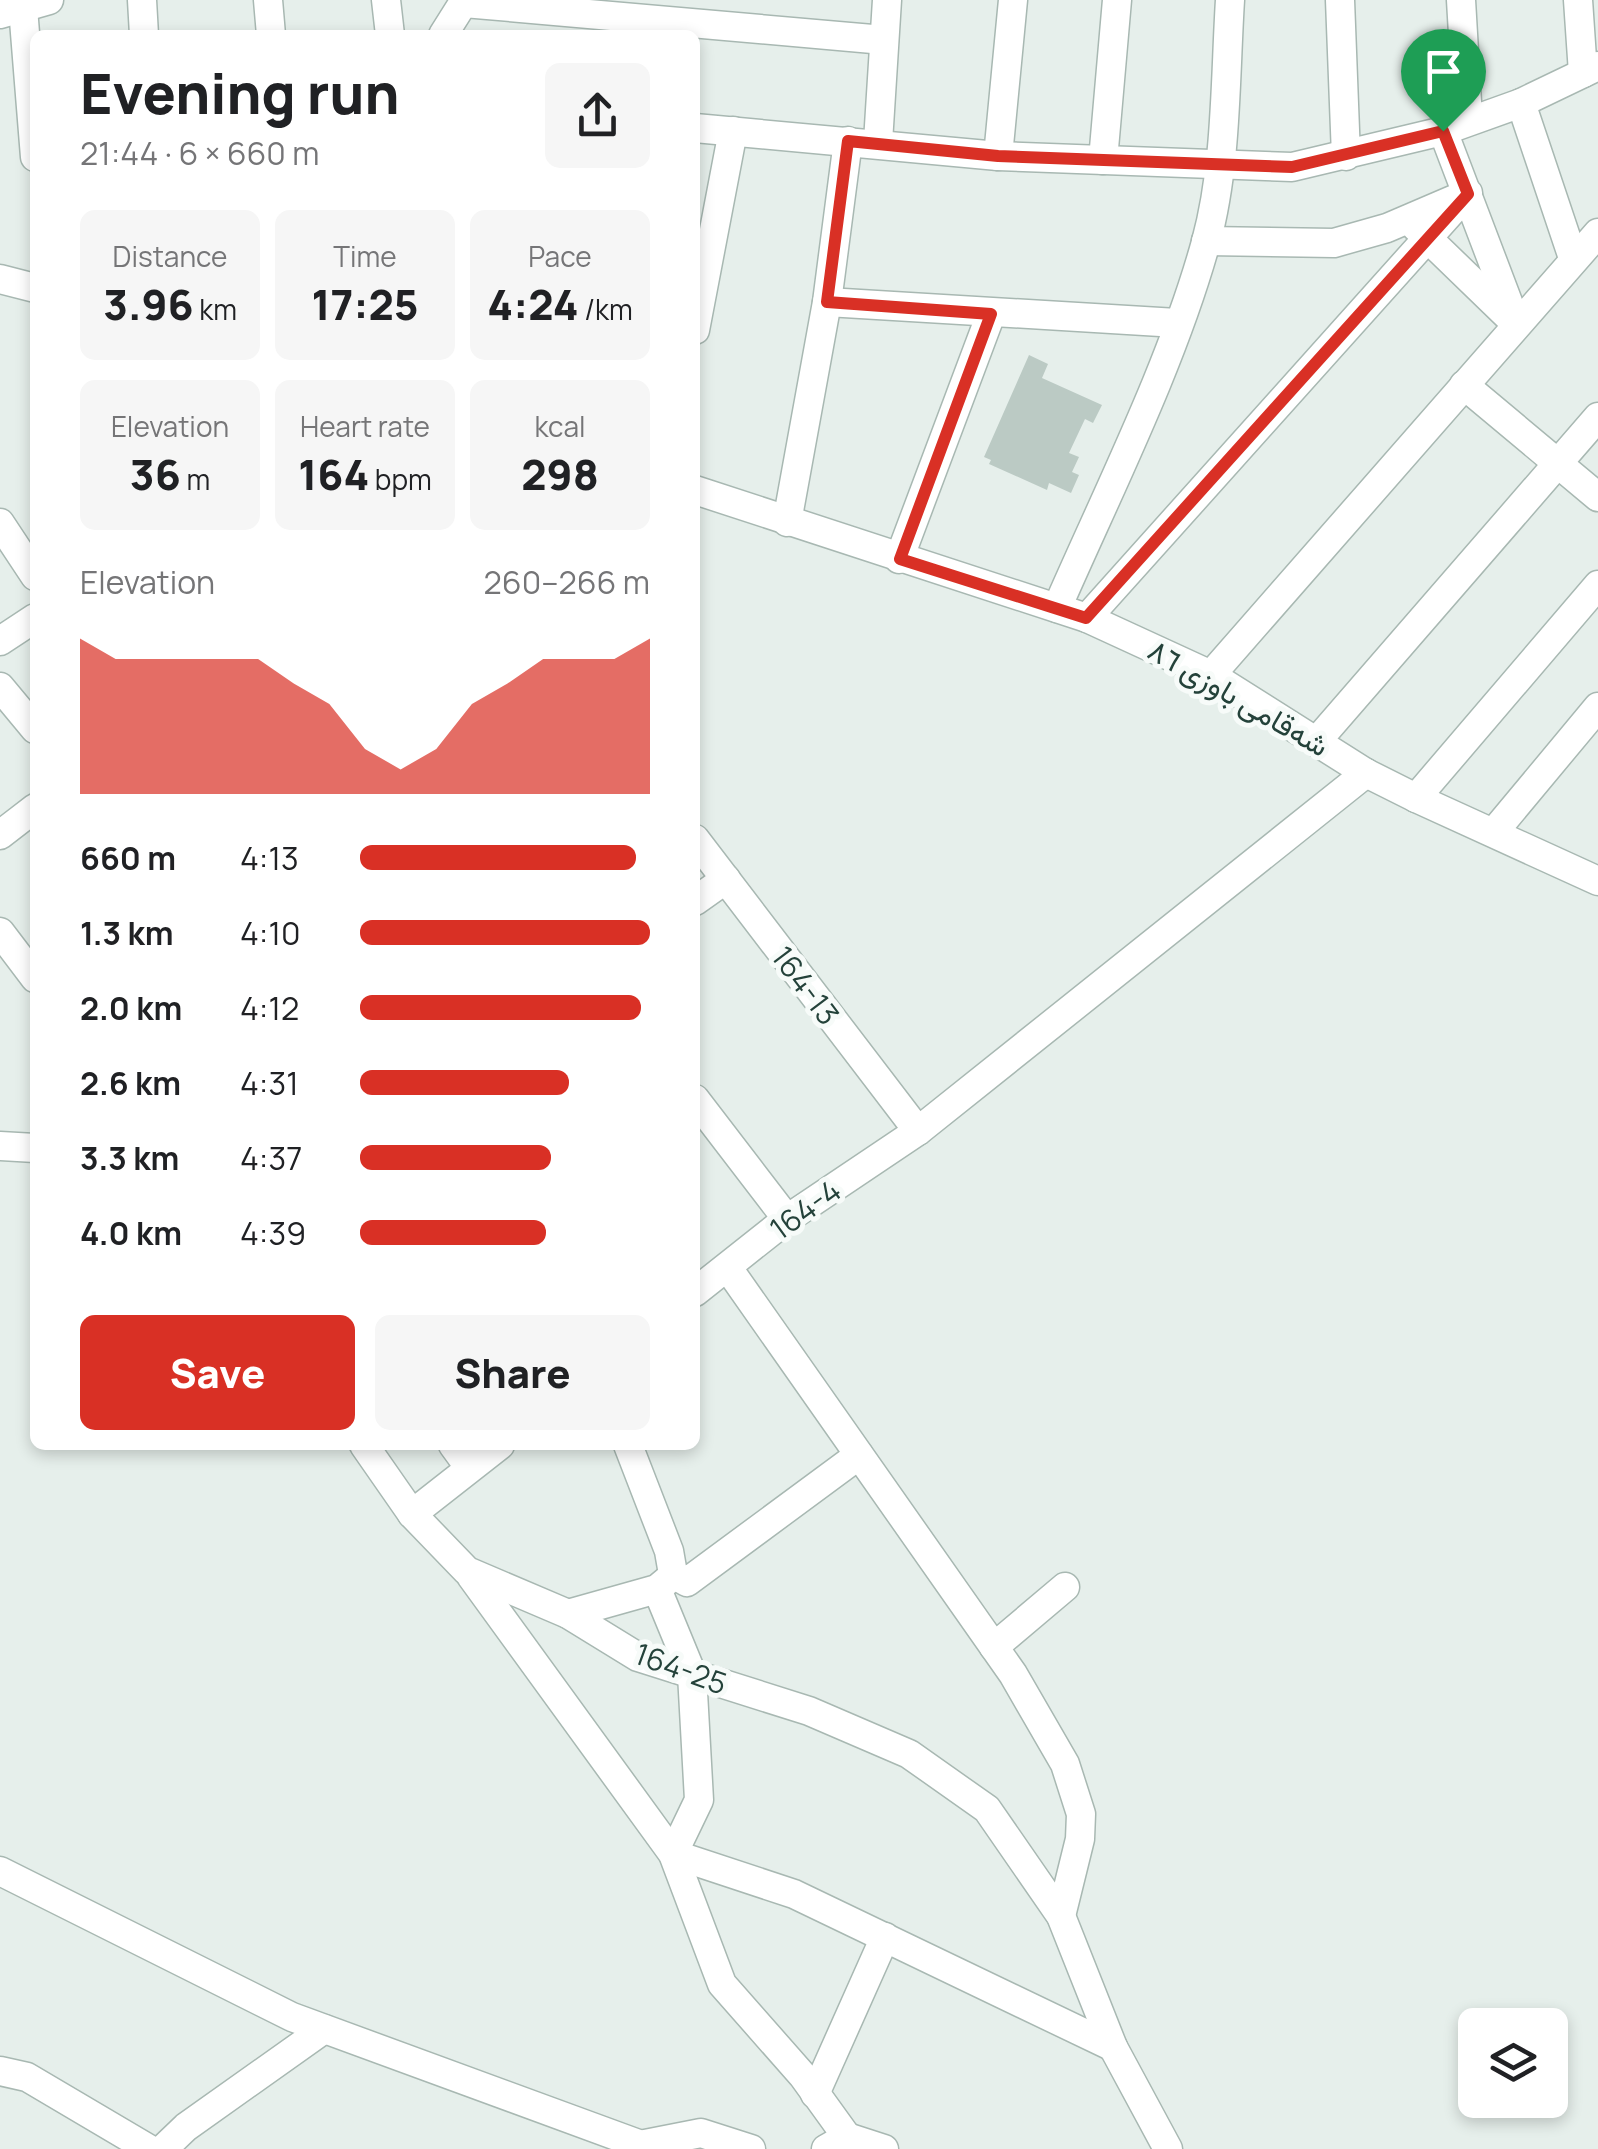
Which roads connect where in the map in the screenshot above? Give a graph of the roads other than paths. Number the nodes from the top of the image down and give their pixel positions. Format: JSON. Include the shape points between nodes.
{"nodes":[{"id":1,"x":142,"y":0,"type":"edge"},
{"id":2,"x":268,"y":0,"type":"edge"},
{"id":3,"x":386,"y":0,"type":"edge"},
{"id":4,"x":887,"y":0,"type":"edge"},
{"id":5,"x":1013,"y":0,"type":"edge"},
{"id":6,"x":1117,"y":0,"type":"edge"},
{"id":7,"x":1230,"y":0,"type":"edge"},
{"id":8,"x":1340,"y":0,"type":"edge"},
{"id":9,"x":1461,"y":0,"type":"edge"},
{"id":10,"x":1578,"y":0,"type":"edge"},
{"id":11,"x":464,"y":2,"type":"edge"},
{"id":12,"x":24,"y":7,"type":"edge"},
{"id":13,"x":144,"y":30,"type":"edge"},
{"id":14,"x":271,"y":30,"type":"edge"},
{"id":15,"x":389,"y":30,"type":"edge"},
{"id":16,"x":446,"y":30,"type":"edge"},
{"id":17,"x":884,"y":40,"type":"junction"},
{"id":18,"x":1591,"y":70,"type":"edge"},
{"id":19,"x":30,"y":88,"type":"edge"},
{"id":20,"x":1521,"y":103,"type":"junction"},
{"id":21,"x":1456,"y":125,"type":"junction"},
{"id":22,"x":700,"y":128,"type":"edge"},
{"id":23,"x":734,"y":131,"type":"junction"},
{"id":24,"x":848,"y":141,"type":"junction"},
{"id":25,"x":878,"y":142,"type":"junction"},
{"id":26,"x":998,"y":156,"type":"junction"},
{"id":27,"x":1346,"y":156,"type":"junction"},
{"id":28,"x":1103,"y":160,"type":"junction"},
{"id":29,"x":1219,"y":164,"type":"junction"},
{"id":30,"x":1468,"y":194,"type":"junction"},
{"id":31,"x":1417,"y":229,"type":"junction"},
{"id":32,"x":1598,"y":234,"type":"edge"},
{"id":33,"x":1206,"y":241,"type":"junction"},
{"id":34,"x":1573,"y":258,"type":"junction"},
{"id":35,"x":0,"y":279,"type":"edge"},
{"id":36,"x":30,"y":288,"type":"edge"},
{"id":37,"x":30,"y":289,"type":"edge"},
{"id":38,"x":0,"y":292,"type":"edge"},
{"id":39,"x":827,"y":302,"type":"junction"},
{"id":40,"x":700,"y":304,"type":"edge"},
{"id":41,"x":991,"y":314,"type":"junction"},
{"id":42,"x":1177,"y":322,"type":"junction"},
{"id":43,"x":1516,"y":323,"type":"junction"},
{"id":44,"x":1464,"y":385,"type":"junction"},
{"id":45,"x":1598,"y":416,"type":"edge"},
{"id":46,"x":1558,"y":463,"type":"junction"},
{"id":47,"x":700,"y":492,"type":"edge"},
{"id":48,"x":1598,"y":497,"type":"edge"},
{"id":49,"x":787,"y":522,"type":"junction"},
{"id":50,"x":0,"y":523,"type":"edge"},
{"id":51,"x":900,"y":559,"type":"junction"},
{"id":52,"x":30,"y":568,"type":"edge"},
{"id":53,"x":1598,"y":586,"type":"edge"},
{"id":54,"x":1056,"y":608,"type":"junction"},
{"id":55,"x":1086,"y":618,"type":"junction"},
{"id":56,"x":30,"y":621,"type":"edge"},
{"id":57,"x":0,"y":642,"type":"edge"},
{"id":58,"x":1211,"y":675,"type":"junction"},
{"id":59,"x":0,"y":687,"type":"edge"},
{"id":60,"x":1598,"y":707,"type":"edge"},
{"id":61,"x":30,"y":724,"type":"edge"},
{"id":62,"x":1316,"y":742,"type":"junction"},
{"id":63,"x":1366,"y":772,"type":"junction"},
{"id":64,"x":1416,"y":798,"type":"junction"},
{"id":65,"x":30,"y":812,"type":"edge"},
{"id":66,"x":1494,"y":832,"type":"junction"},
{"id":67,"x":0,"y":835,"type":"edge"},
{"id":68,"x":700,"y":845,"type":"edge"},
{"id":69,"x":726,"y":879,"type":"junction"},
{"id":70,"x":1598,"y":880,"type":"edge"},
{"id":71,"x":700,"y":897,"type":"edge"},
{"id":72,"x":0,"y":932,"type":"edge"},
{"id":73,"x":30,"y":971,"type":"edge"},
{"id":74,"x":704,"y":1130,"type":"edge"},
{"id":75,"x":918,"y":1131,"type":"junction"},
{"id":76,"x":0,"y":1146,"type":"edge"},
{"id":77,"x":30,"y":1148,"type":"edge"},
{"id":78,"x":786,"y":1219,"type":"junction"},
{"id":79,"x":728,"y":1268,"type":"junction"},
{"id":80,"x":700,"y":1288,"type":"edge"},
{"id":81,"x":367,"y":1450,"type":"edge"},
{"id":82,"x":630,"y":1450,"type":"edge"},
{"id":83,"x":860,"y":1455,"type":"junction"},
{"id":84,"x":461,"y":1456,"type":"edge"},
{"id":85,"x":412,"y":1514,"type":"junction"},
{"id":86,"x":467,"y":1571,"type":"junction"},
{"id":87,"x":665,"y":1582,"type":"junction"},
{"id":88,"x":1065,"y":1587,"type":"dead end"},
{"id":89,"x":568,"y":1614,"type":"junction"},
{"id":90,"x":994,"y":1647,"type":"junction"},
{"id":91,"x":692,"y":1674,"type":"junction"},
{"id":92,"x":673,"y":1854,"type":"junction"},
{"id":93,"x":0,"y":1871,"type":"edge"},
{"id":94,"x":1061,"y":1916,"type":"junction"},
{"id":95,"x":886,"y":1937,"type":"junction"},
{"id":96,"x":324,"y":2029,"type":"junction"},
{"id":97,"x":1113,"y":2048,"type":"junction"},
{"id":98,"x":0,"y":2071,"type":"edge"},
{"id":99,"x":815,"y":2094,"type":"junction"},
{"id":100,"x":841,"y":2145,"type":"edge"},
{"id":101,"x":649,"y":2146,"type":"edge"},
{"id":102,"x":150,"y":2149,"type":"edge"},
{"id":103,"x":163,"y":2149,"type":"edge"},
{"id":104,"x":752,"y":2149,"type":"edge"},
{"id":105,"x":884,"y":2149,"type":"edge"},
{"id":106,"x":1168,"y":2149,"type":"edge"}],
"edges":[{"from":1,"to":13,"type":"street"},
{"from":2,"to":14,"type":"street"},
{"from":3,"to":15,"type":"street"},
{"from":4,"to":17,"type":"street"},
{"from":5,"to":26,"type":"street"},
{"from":6,"to":28,"type":"street"},
{"from":7,"to":29,"type":"street"},
{"from":8,"to":27,"type":"street"},
{"from":9,"to":21,"type":"street"},
{"from":10,"to":18,"type":"street"},
{"from":11,"to":16,"type":"street"},
{"from":11,"to":17,"type":"street"},
{"from":12,"to":19,"type":"street"},
{"from":17,"to":25,"type":"street"},
{"from":18,"to":20,"type":"street"},
{"from":20,"to":21,"type":"street"},
{"from":20,"to":34,"type":"street"},
{"from":21,"to":27,"type":"street"},
{"from":21,"to":30,"type":"street"},
{"from":22,"to":23,"type":"street"},
{"from":23,"to":24,"type":"street"},
{"from":23,"to":40,"type":"street"},
{"from":24,"to":25,"type":"street"},
{"from":24,"to":39,"type":"street"},
{"from":25,"to":26,"type":"street"},
{"from":26,"to":28,"type":"street"},
{"from":27,"to":29,"type":"street","via":[[1292,167]]},
{"from":28,"to":29,"type":"street"},
{"from":29,"to":33,"type":"street"},
{"from":30,"to":31,"type":"street"},
{"from":30,"to":43,"type":"street"},
{"from":31,"to":33,"type":"street","via":[[1334,243]]},
{"from":31,"to":43,"type":"street"},
{"from":31,"to":55,"type":"street"},
{"from":32,"to":34,"type":"street"},
{"from":33,"to":42,"type":"street"},
{"from":34,"to":43,"type":"street"},
{"from":35,"to":36,"type":"street"},
{"from":37,"to":38,"type":"street"},
{"from":39,"to":41,"type":"street"},
{"from":39,"to":49,"type":"street"},
{"from":41,"to":42,"type":"street"},
{"from":41,"to":51,"type":"street"},
{"from":42,"to":54,"type":"street"},
{"from":43,"to":44,"type":"street"},
{"from":44,"to":46,"type":"street"},
{"from":44,"to":58,"type":"street"},
{"from":45,"to":46,"type":"street"},
{"from":46,"to":48,"type":"street"},
{"from":46,"to":62,"type":"street"},
{"from":47,"to":49,"type":"street","name":"شەقامی باوزی ٨٦"},
{"from":49,"to":51,"type":"street","name":"شەقامی باوزی ٨٦"},
{"from":50,"to":52,"type":"street"},
{"from":51,"to":54,"type":"street","name":"شەقامی باوزی ٨٦"},
{"from":53,"to":64,"type":"street"},
{"from":54,"to":55,"type":"street","name":"شەقامی باوزی ٨٦"},
{"from":55,"to":58,"type":"street","name":"شەقامی باوزی ٨٦"},
{"from":56,"to":57,"type":"street"},
{"from":58,"to":62,"type":"street","name":"شەقامی باوزی ٨٦"},
{"from":59,"to":61,"type":"street"},
{"from":60,"to":66,"type":"street"},
{"from":62,"to":63,"type":"street","name":"شەقامی باوزی ٨٦"},
{"from":63,"to":64,"type":"street","name":"شەقامی باوزی ٨٦"},
{"from":63,"to":75,"type":"street","name":"164-4"},
{"from":64,"to":66,"type":"street","name":"شەقامی باوزی ٨٦"},
{"from":65,"to":67,"type":"street"},
{"from":66,"to":70,"type":"street","name":"شەقامی باوزی ٨٦"},
{"from":68,"to":69,"type":"street","name":"164-13"},
{"from":69,"to":71,"type":"street"},
{"from":69,"to":75,"type":"street","name":"164-13"},
{"from":72,"to":73,"type":"street"},
{"from":74,"to":78,"type":"street"},
{"from":75,"to":78,"type":"street","name":"164-4"},
{"from":76,"to":77,"type":"street"},
{"from":78,"to":79,"type":"street","name":"164-4"},
{"from":79,"to":80,"type":"street","name":"164-4"},
{"from":79,"to":83,"type":"street"},
{"from":81,"to":85,"type":"street","name":"164-25"},
{"from":82,"to":87,"type":"street","via":[[669,1550]]},
{"from":83,"to":87,"type":"street","via":[[687,1582]]},
{"from":83,"to":90,"type":"street"},
{"from":84,"to":85,"type":"street"},
{"from":85,"to":86,"type":"street","name":"164-25"},
{"from":86,"to":89,"type":"street","name":"164-25"},
{"from":86,"to":92,"type":"street"},
{"from":87,"to":89,"type":"street"},
{"from":87,"to":91,"type":"street"},
{"from":88,"to":90,"type":"street"},
{"from":89,"to":91,"type":"street","name":"164-25","via":[[638,1657]]},
{"from":90,"to":94,"type":"street","via":[[1040,1718],[1081,1814]]},
{"from":91,"to":92,"type":"street","via":[[699,1800]]},
{"from":91,"to":94,"type":"street","name":"164-25","via":[[809,1711],[908,1754],[987,1809]]},
{"from":92,"to":95,"type":"street","via":[[794,1894]]},
{"from":92,"to":99,"type":"street","via":[[722,1984]]},
{"from":93,"to":96,"type":"street"},
{"from":94,"to":97,"type":"street"},
{"from":95,"to":97,"type":"street"},
{"from":95,"to":99,"type":"street"},
{"from":96,"to":101,"type":"street"},
{"from":96,"to":103,"type":"street"},
{"from":97,"to":106,"type":"street"},
{"from":98,"to":102,"type":"street","via":[[27,2076]]},
{"from":99,"to":100,"type":"street"},
{"from":100,"to":105,"type":"street"},
{"from":101,"to":104,"type":"street","via":[[701,2133]]}]}
